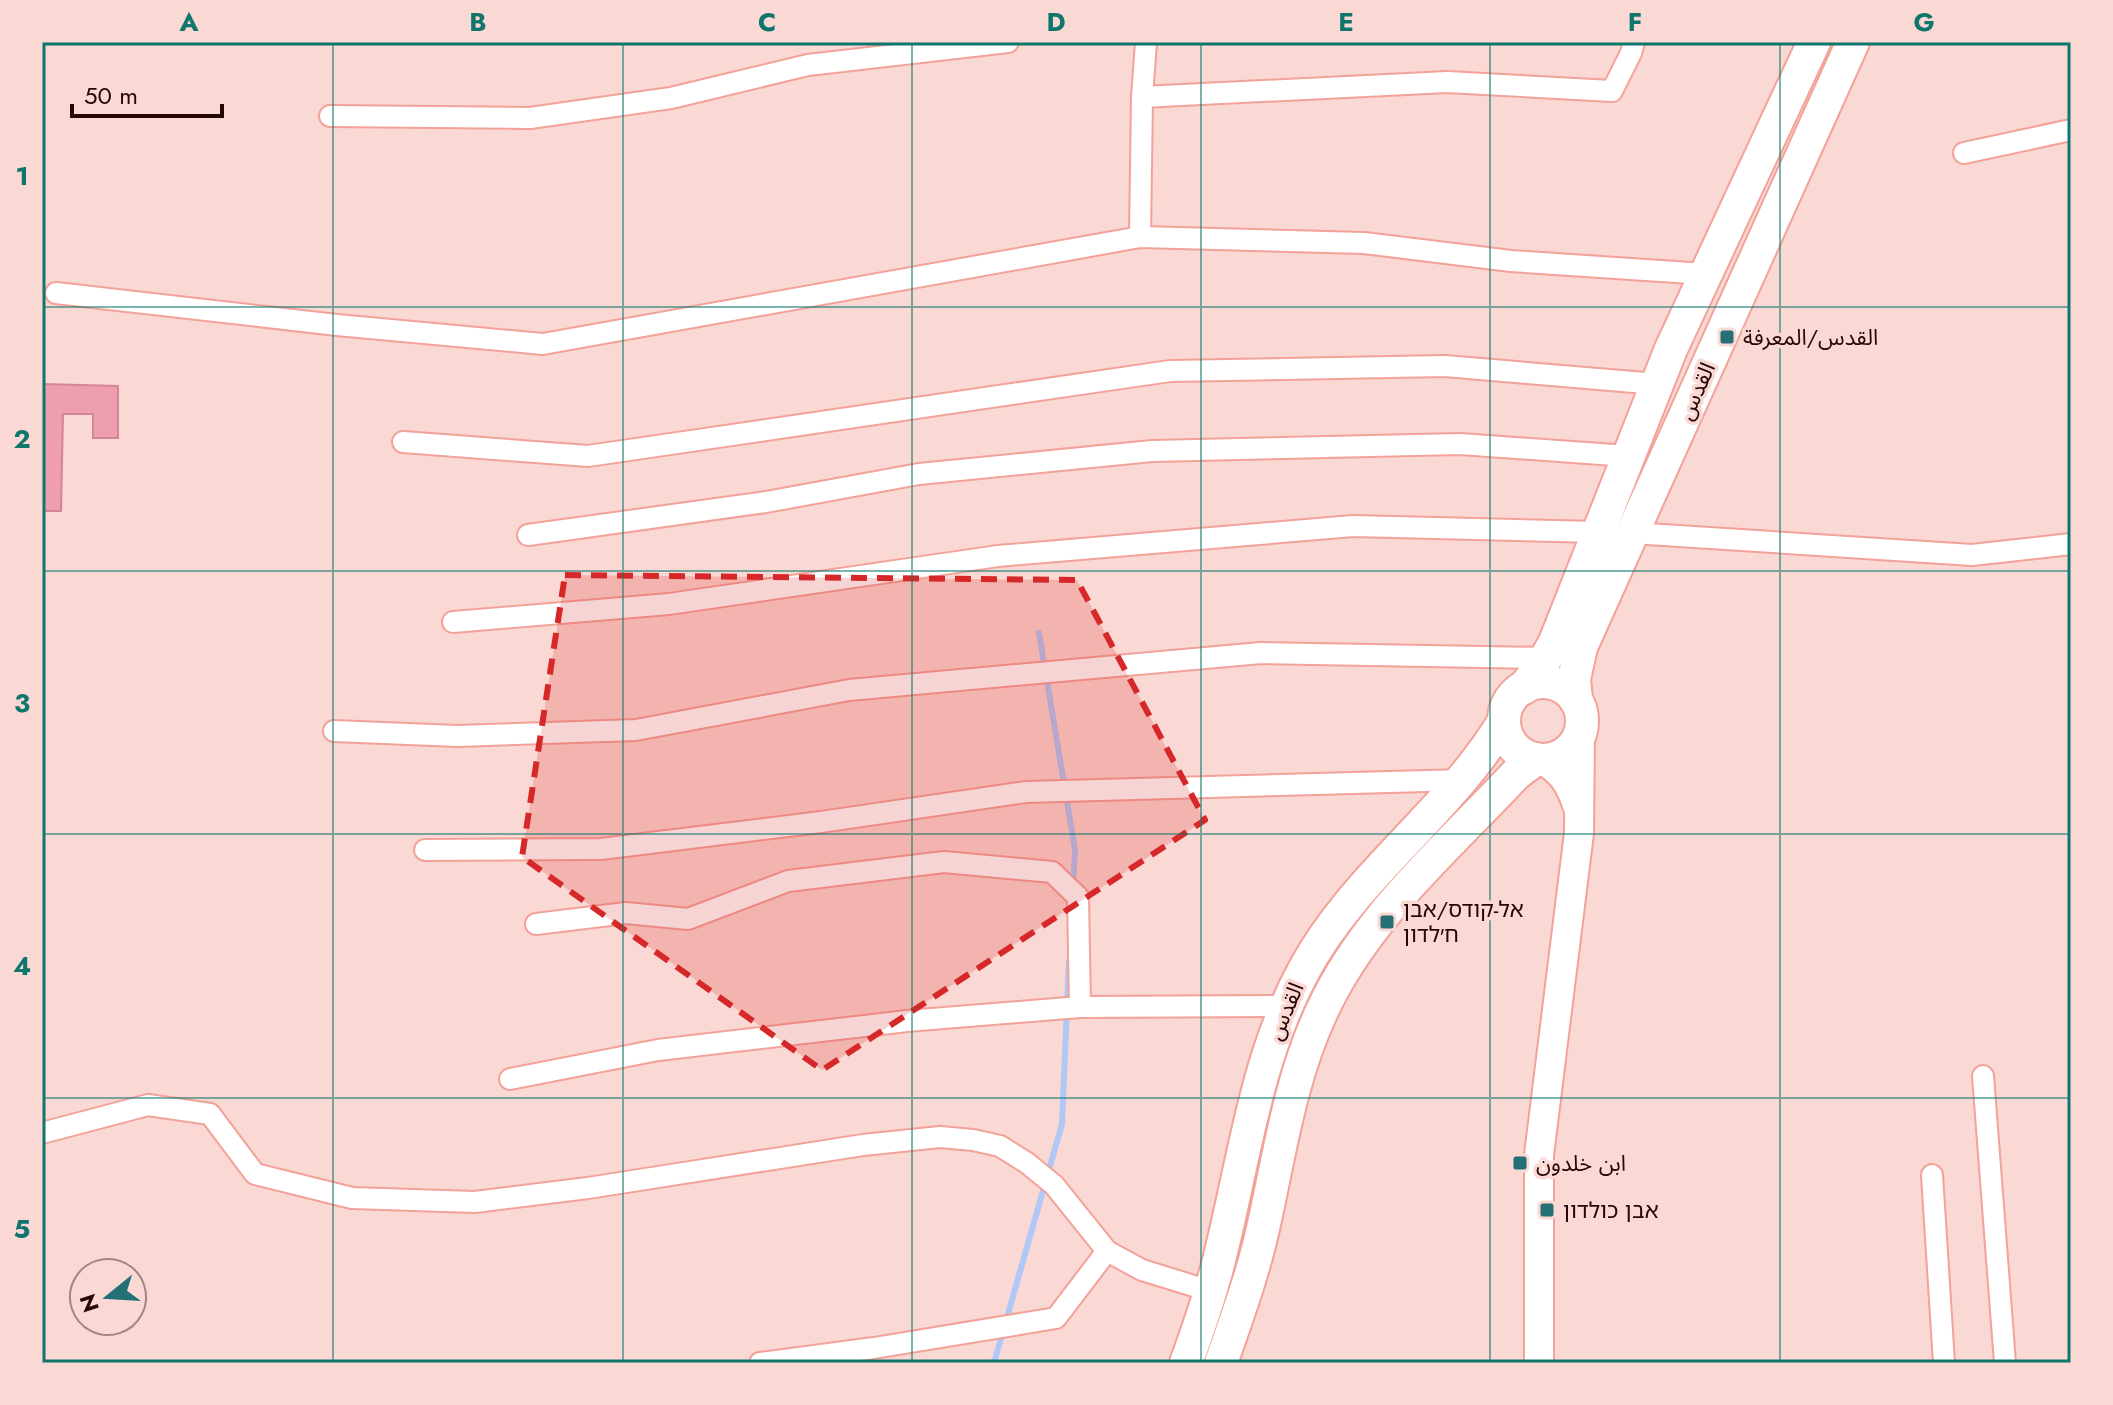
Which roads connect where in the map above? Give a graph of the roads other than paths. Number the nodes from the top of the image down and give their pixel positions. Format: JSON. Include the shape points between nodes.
{"nodes":[{"id":1,"x":1008,"y":42,"type":"edge"},
{"id":2,"x":1146,"y":42,"type":"edge"},
{"id":3,"x":1634,"y":42,"type":"edge"},
{"id":4,"x":1814,"y":42,"type":"edge"},
{"id":5,"x":1853,"y":42,"type":"edge"},
{"id":6,"x":1142,"y":97,"type":"junction"},
{"id":7,"x":330,"y":116,"type":"dead end"},
{"id":8,"x":2071,"y":130,"type":"edge"},
{"id":9,"x":1964,"y":153,"type":"dead end"},
{"id":10,"x":1140,"y":237,"type":"junction"},
{"id":11,"x":1706,"y":274,"type":"junction"},
{"id":12,"x":56,"y":293,"type":"dead end"},
{"id":13,"x":1657,"y":384,"type":"junction"},
{"id":14,"x":403,"y":442,"type":"dead end"},
{"id":15,"x":1628,"y":456,"type":"junction"},
{"id":16,"x":1599,"y":532,"type":"junction"},
{"id":17,"x":1632,"y":533,"type":"junction"},
{"id":18,"x":528,"y":535,"type":"dead end"},
{"id":19,"x":2071,"y":544,"type":"edge"},
{"id":20,"x":453,"y":622,"type":"dead end"},
{"id":21,"x":1546,"y":658,"type":"junction"},
{"id":22,"x":1524,"y":688,"type":"junction"},
{"id":23,"x":1576,"y":700,"type":"junction"},
{"id":24,"x":1504,"y":721,"type":"junction"},
{"id":25,"x":334,"y":731,"type":"dead end"},
{"id":26,"x":1580,"y":735,"type":"junction"},
{"id":27,"x":1539,"y":760,"type":"junction"},
{"id":28,"x":1463,"y":780,"type":"junction"},
{"id":29,"x":1579,"y":814,"type":"junction"},
{"id":30,"x":425,"y":850,"type":"dead end"},
{"id":31,"x":536,"y":924,"type":"dead end"},
{"id":32,"x":1286,"y":1006,"type":"junction"},
{"id":33,"x":1080,"y":1007,"type":"junction"},
{"id":34,"x":1983,"y":1076,"type":"dead end"},
{"id":35,"x":510,"y":1079,"type":"dead end"},
{"id":36,"x":42,"y":1133,"type":"edge"},
{"id":37,"x":1932,"y":1175,"type":"dead end"},
{"id":38,"x":1107,"y":1251,"type":"junction"},
{"id":39,"x":1210,"y":1291,"type":"junction"},
{"id":40,"x":876,"y":1356,"type":"edge"},
{"id":41,"x":760,"y":1363,"type":"edge"},
{"id":42,"x":1186,"y":1363,"type":"edge"},
{"id":43,"x":1221,"y":1363,"type":"edge"},
{"id":44,"x":1539,"y":1363,"type":"edge"},
{"id":45,"x":1944,"y":1363,"type":"edge"},
{"id":46,"x":2005,"y":1363,"type":"edge"}],
"edges":[{"from":1,"to":7,"type":"street","via":[[808,65],[671,98],[530,118]]},
{"from":2,"to":6,"type":"street"},
{"from":3,"to":6,"type":"street","via":[[1612,91],[1447,82]]},
{"from":4,"to":11,"type":"main road","name":"القدس"},
{"from":5,"to":17,"type":"main road","name":"القدس"},
{"from":6,"to":10,"type":"street"},
{"from":8,"to":9,"type":"street"},
{"from":10,"to":11,"type":"street","via":[[1364,243],[1511,261]]},
{"from":10,"to":12,"type":"street","via":[[543,344]]},
{"from":11,"to":13,"type":"main road","name":"القدس"},
{"from":13,"to":14,"type":"street","via":[[1445,366],[1170,371],[588,456]]},
{"from":13,"to":15,"type":"main road","name":"القدس"},
{"from":15,"to":16,"type":"main road","name":"القدس"},
{"from":15,"to":18,"type":"street","via":[[1460,444],[1152,451],[919,474],[766,502]]},
{"from":16,"to":20,"type":"street","via":[[1338,527],[998,556],[669,604]]},
{"from":16,"to":21,"type":"main road","name":"القدس"},
{"from":17,"to":19,"type":"street","via":[[1972,555]]},
{"from":17,"to":23,"type":"main road","name":"القدس","via":[[1581,647]]},
{"from":21,"to":22,"type":"main road","name":"القدس"},
{"from":21,"to":25,"type":"street","via":[[1261,653],[849,690],[636,730],[457,736]]},
{"from":22,"to":23,"type":"main road","via":[[1555,684]]},
{"from":22,"to":24,"type":"main road","via":[[1511,700]]},
{"from":23,"to":26,"type":"main road"},
{"from":24,"to":27,"type":"main road","via":[[1510,743]]},
{"from":24,"to":28,"type":"main road","name":"القدس"},
{"from":26,"to":27,"type":"main road","via":[[1565,753]]},
{"from":26,"to":29,"type":"street"},
{"from":27,"to":29,"type":"street","via":[[1565,778]]},
{"from":27,"to":43,"type":"main road","name":"القدس","via":[[1516,774],[1406,888],[1362,944],[1322,1010],[1291,1093],[1257,1253]]},
{"from":28,"to":30,"type":"street","via":[[1026,792],[601,849]]},
{"from":28,"to":32,"type":"main road","name":"القدس","via":[[1343,911]]},
{"from":29,"to":44,"type":"street","via":[[1539,1155]]},
{"from":31,"to":33,"type":"street","via":[[626,913],[688,919],[788,881],[944,862],[1052,872],[1078,897]]},
{"from":32,"to":33,"type":"street"},
{"from":32,"to":39,"type":"main road","name":"القدس","via":[[1264,1064]]},
{"from":33,"to":35,"type":"street","via":[[658,1050]]},
{"from":34,"to":46,"type":"street"},
{"from":36,"to":38,"type":"street","via":[[148,1105],[210,1114],[255,1174],[352,1198],[475,1202],[863,1145],[940,1137],[973,1140],[1000,1146],[1036,1170]]},
{"from":37,"to":45,"type":"street"},
{"from":38,"to":39,"type":"street","via":[[1142,1270]]},
{"from":38,"to":40,"type":"street","via":[[1056,1318]]},
{"from":39,"to":42,"type":"main road","name":"القدس"},
{"from":40,"to":41,"type":"street"}]}
